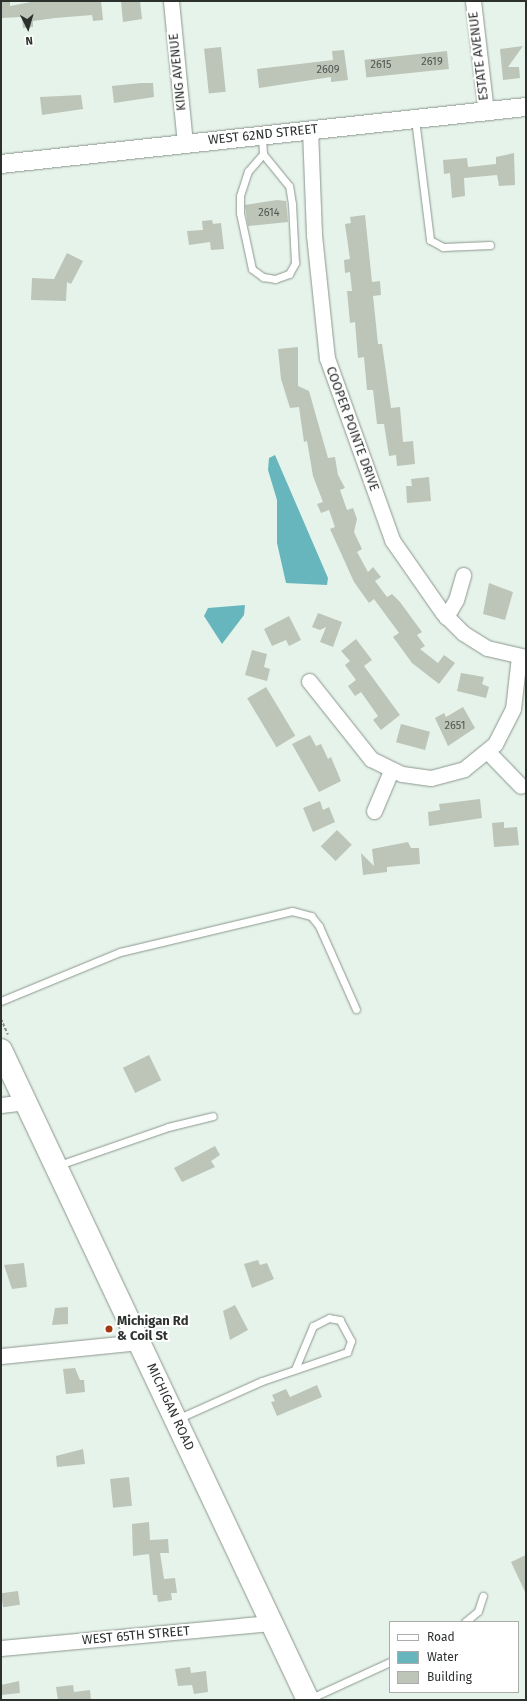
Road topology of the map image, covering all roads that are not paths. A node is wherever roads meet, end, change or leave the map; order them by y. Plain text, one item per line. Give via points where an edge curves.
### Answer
1 (171, 1) edge
2 (473, 1) edge
3 (526, 107) edge
4 (486, 112) junction
5 (415, 119) junction
6 (310, 130) junction
7 (262, 135) junction
8 (185, 143) junction
9 (263, 154) junction
10 (1, 164) edge
11 (490, 245) dead end
12 (463, 575) dead end
13 (446, 617) junction
14 (523, 657) edge
15 (309, 680) dead end
16 (488, 752) junction
17 (391, 771) junction
18 (521, 786) dead end
19 (374, 810) dead end
20 (1, 1001) edge
21 (356, 1009) dead end
22 (1, 1050) edge
23 (26, 1102) junction
24 (1, 1105) edge
25 (213, 1116) dead end
26 (56, 1166) junction
27 (139, 1342) junction
28 (1, 1356) edge
29 (295, 1369) junction
30 (176, 1420) junction
31 (483, 1596) dead end
32 (466, 1621) edge
33 (271, 1623) junction
34 (1, 1648) edge
35 (389, 1662) edge
36 (307, 1700) edge

1 - 8 street, KING AVENUE
2 - 4 street, ESTATE AVENUE
3 - 4 street, WEST 62ND STREET
4 - 5 street, WEST 62ND STREET
5 - 6 street, WEST 62ND STREET
5 - 11 lane via 430,240 443,247
6 - 7 street, WEST 62ND STREET
6 - 13 street, COOPER POINTE DRIVE via 314,235 328,366 392,540
7 - 8 street, WEST 62ND STREET
7 - 9 lane
8 - 10 street, WEST 62ND STREET
9 - 9 lane via 248,171 240,196 240,213 252,269 263,277 275,279 289,274 295,263 292,204 289,186
12 - 13 street via 456,600
13 - 14 street, COOPER POINTE DRIVE via 482,645
14 - 16 street via 510,719
15 - 17 street via 361,750
16 - 17 street via 475,763 442,776 408,776
16 - 18 street
17 - 19 street
20 - 21 lane via 120,952 292,911 310,916 319,926
22 - 23 main road, MICHIGAN ROAD
23 - 24 street
23 - 26 main road, MICHIGAN ROAD
25 - 26 lane via 87,1152
26 - 27 main road, MICHIGAN ROAD
27 - 28 street
27 - 30 main road, MICHIGAN ROAD
29 - 29 lane via 347,1352 351,1341 340,1320 329,1318 313,1326
29 - 30 lane
30 - 33 main road, MICHIGAN ROAD
31 - 32 lane via 478,1611
33 - 34 street, WEST 65TH STREET
33 - 36 main road, MICHIGAN ROAD
35 - 36 lane

